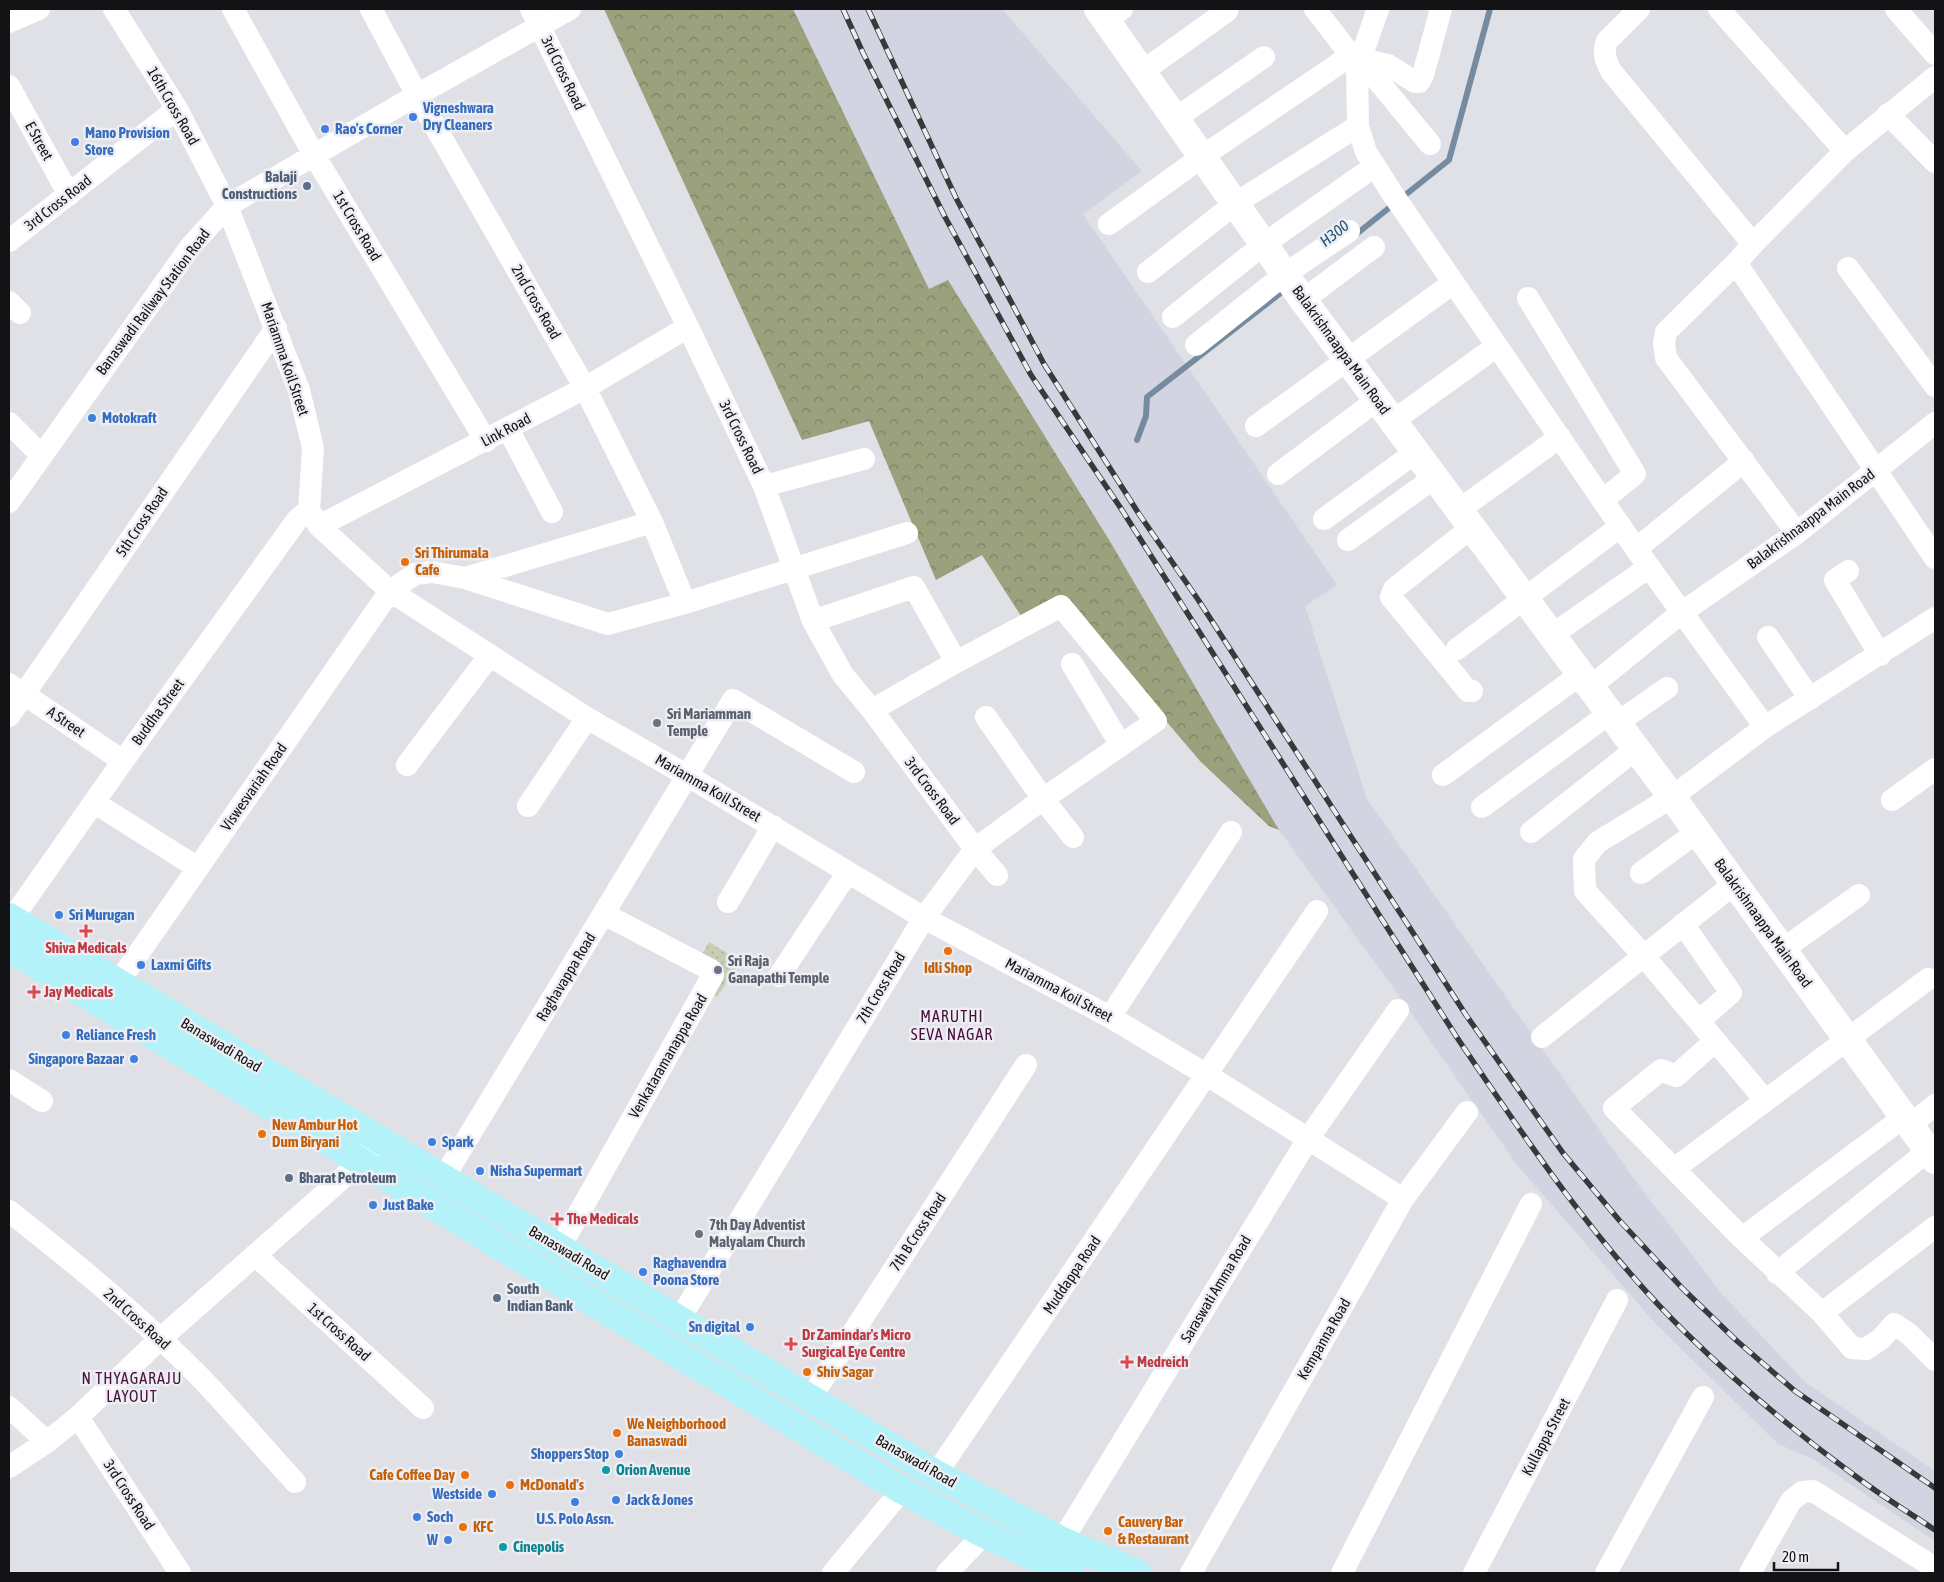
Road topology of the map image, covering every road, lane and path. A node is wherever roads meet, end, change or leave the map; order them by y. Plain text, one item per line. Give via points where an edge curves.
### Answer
1 (39, 9) edge
2 (114, 9) edge
3 (233, 9) edge
4 (371, 9) edge
5 (570, 9) edge
6 (1314, 9) edge
7 (1378, 9) edge
8 (1441, 9) edge
9 (1639, 9) edge
10 (1719, 9) edge
11 (1896, 9) edge
12 (1227, 11) dead end
13 (1109, 12) edge
14 (535, 18) edge
15 (9, 22) edge
16 (1935, 54) edge
17 (1264, 57) dead end
18 (1356, 61) junction
19 (1143, 71) junction
20 (1935, 77) edge
21 (9, 86) edge
22 (417, 95) junction
23 (177, 109) junction
24 (1888, 114) junction
25 (1176, 118) junction
26 (1358, 126) junction
27 (1430, 144) dead end
28 (1845, 151) junction
29 (314, 155) junction
30 (1202, 156) junction
31 (1935, 162) edge
32 (1375, 166) junction
33 (69, 195) junction
34 (1236, 203) junction
35 (227, 206) junction
36 (1109, 224) dead end
37 (1348, 231) dead end
38 (9, 241) edge
39 (1264, 244) junction
40 (1753, 244) junction
41 (1374, 247) dead end
42 (1736, 263) junction
43 (1848, 268) dead end
44 (1148, 272) dead end
45 (1453, 283) junction
46 (1293, 286) junction
47 (1528, 298) dead end
48 (1174, 317) dead end
49 (688, 327) junction
50 (276, 328) junction
51 (1196, 345) dead end
52 (1497, 346) junction
53 (1348, 360) junction
54 (1935, 386) edge
55 (585, 388) junction
56 (1385, 410) junction
57 (9, 423) edge
58 (1935, 424) edge
59 (1256, 426) dead end
60 (508, 429) junction
61 (1560, 437) junction
62 (486, 440) junction
63 (1416, 452) junction
64 (42, 456) junction
65 (864, 459) dead end
66 (1744, 462) junction
67 (1876, 471) junction
68 (1278, 474) dead end
69 (1434, 477) junction
70 (764, 486) junction
71 (1603, 500) junction
72 (9, 502) edge
73 (552, 512) dead end
74 (314, 518) junction
75 (1324, 519) dead end
76 (1466, 519) junction
77 (652, 522) junction
78 (1621, 526) junction
79 (1797, 532) junction
80 (907, 533) dead end
81 (1348, 540) dead end
82 (1932, 546) edge
83 (1636, 549) junction
84 (1649, 567) junction
85 (795, 569) junction
86 (1848, 571) dead end
87 (465, 578) junction
88 (390, 590) junction
89 (1524, 597) junction
90 (684, 603) junction
91 (1681, 613) junction
92 (1935, 618) edge
93 (813, 621) junction
94 (1552, 635) junction
95 (1768, 638) dead end
96 (1457, 649) dead end
97 (490, 655) junction
98 (1880, 655) junction
99 (956, 662) junction
100 (1072, 664) dead end
101 (1585, 680) junction
102 (1668, 688) dead end
103 (16, 689) edge
104 (1472, 691) dead end
105 (1810, 699) junction
106 (872, 710) junction
107 (9, 716) edge
108 (986, 717) dead end
109 (587, 718) junction
110 (1613, 718) junction
111 (1765, 727) junction
112 (1121, 745) junction
113 (1636, 748) junction
114 (123, 760) junction
115 (407, 765) dead end
116 (1935, 769) edge
117 (854, 772) dead end
118 (1443, 775) dead end
119 (688, 776) junction
120 (1672, 797) junction
121 (1043, 798) junction
122 (1892, 800) dead end
123 (95, 803) junction
124 (528, 806) dead end
125 (1482, 807) dead end
126 (773, 826) junction
127 (1231, 832) dead end
128 (1531, 832) dead end
129 (1697, 832) junction
130 (1073, 837) dead end
131 (975, 849) junction
132 (198, 868) junction
133 (848, 872) junction
134 (1641, 874) dead end
135 (997, 875) dead end
136 (1734, 884) junction
137 (1859, 895) dead end
138 (728, 902) dead end
139 (1317, 912) dead end
140 (604, 914) junction
141 (10, 918) edge
142 (924, 918) junction
143 (1683, 924) junction
144 (9, 948) edge
145 (1782, 950) junction
146 (1643, 955) junction
147 (779, 976) dead end
148 (1928, 979) dead end
149 (118, 983) junction
150 (1398, 1010) dead end
151 (1110, 1017) junction
152 (1699, 1021) junction
153 (1542, 1037) dead end
154 (1848, 1040) junction
155 (1715, 1041) junction
156 (1026, 1066) dead end
157 (1207, 1075) junction
158 (9, 1080) edge
159 (1765, 1100) junction
160 (42, 1101) dead end
161 (1935, 1105) edge
162 (1466, 1112) dead end
163 (1907, 1121) junction
164 (378, 1139) junction
165 (1308, 1139) junction
166 (1932, 1155) edge
167 (362, 1162) junction
168 (1674, 1169) junction
169 (444, 1177) junction
170 (1403, 1200) junction
171 (1531, 1204) dead end
172 (9, 1211) edge
173 (1935, 1228) edge
174 (1742, 1238) junction
175 (560, 1247) junction
176 (256, 1255) junction
177 (1777, 1272) junction
178 (1617, 1300) dead end
179 (1822, 1313) junction
180 (678, 1320) junction
181 (160, 1339) junction
182 (1935, 1360) edge
183 (1703, 1397) dead end
184 (810, 1399) junction
185 (9, 1407) edge
186 (423, 1408) dead end
187 (78, 1417) junction
188 (47, 1442) junction
189 (9, 1467) edge
190 (936, 1474) junction
191 (295, 1482) dead end
192 (902, 1490) junction
193 (984, 1534) junction
194 (1062, 1541) junction
195 (1935, 1568) edge
196 (180, 1573) edge
197 (832, 1573) edge
198 (947, 1573) edge
199 (1071, 1573) edge
200 (1137, 1573) edge
201 (1191, 1573) edge
202 (1342, 1573) edge
203 (1474, 1573) edge
204 (1606, 1573) edge
205 (1750, 1573) edge

1 - 15 street
2 - 23 street, 16th Cross Road
3 - 29 street, 1st Cross Road
4 - 22 street, 2nd Cross Road
5 - 14 street, Banaswadi Railway Station Road
6 - 18 street
7 - 18 street
8 - 18 street via 1419,82 1388,65
9 - 40 street via 1606,41 1604,57 1611,71
10 - 28 street
11 - 16 street
12 - 19 street
13 - 19 street, Balakrishnaappa Main Road
14 - 22 street, Banaswadi Railway Station Road
14 - 49 street, 3rd Cross Road
17 - 25 street
18 - 26 street
18 - 27 street
18 - 30 street
19 - 25 street, Balakrishnaappa Main Road
20 - 24 street
21 - 33 street, E Street
22 - 29 street, Banaswadi Railway Station Road
22 - 55 street, 2nd Cross Road
23 - 33 street, 3rd Cross Road
23 - 35 street, 16th Cross Road
24 - 28 street
24 - 31 street
25 - 30 street, Balakrishnaappa Main Road
26 - 32 street via 1366,152
26 - 34 street
28 - 40 street
29 - 35 street, Banaswadi Railway Station Road
29 - 62 street, 1st Cross Road
30 - 34 street, Balakrishnaappa Main Road
30 - 36 street
32 - 39 street
32 - 45 street
33 - 38 street, 3rd Cross Road
34 - 39 street, Balakrishnaappa Main Road
34 - 44 street
35 - 50 street, Mariamma Koil Street
35 - 64 street, Banaswadi Railway Station Road via 190,246
37 - 46 street
39 - 46 street, Balakrishnaappa Main Road
39 - 48 street
40 - 42 street
41 - 46 street
42 - 66 street via 1666,332 1664,350 1666,358
42 - 67 street
43 - 54 street
45 - 52 street
45 - 53 street
46 - 51 street
46 - 53 street, Balakrishnaappa Main Road
47 - 71 street via 1635,474
49 - 55 street, Link Road
49 - 70 street, 3rd Cross Road
50 - 74 street, Mariamma Koil Street via 299,390 313,448
50 - 103 street, 5th Cross Road
52 - 56 street
52 - 61 street
53 - 56 street, Balakrishnaappa Main Road
53 - 59 street
55 - 60 street, Link Road
55 - 77 street, 2nd Cross Road
56 - 63 street, Balakrishnaappa Main Road
56 - 68 street
57 - 64 street
58 - 67 street, Balakrishnaappa Main Road
60 - 62 street, Link Road
60 - 73 street
61 - 71 street
61 - 76 street
62 - 74 street, Link Road
63 - 69 street, Balakrishnaappa Main Road
63 - 75 street
64 - 72 street, Banaswadi Railway Station Road
65 - 70 street
66 - 79 street
66 - 83 street
67 - 79 street, Balakrishnaappa Main Road
67 - 82 street
69 - 76 street, Balakrishnaappa Main Road
69 - 81 street
70 - 85 street, 3rd Cross Road
71 - 78 street
74 - 88 street, Mariamma Koil Street
74 - 114 street, Buddha Street via 296,520
76 - 89 street, Balakrishnaappa Main Road
76 - 104 street via 1394,589 1391,598 1468,691
77 - 87 street
77 - 90 street, 2nd Cross Road
78 - 83 street
78 - 89 street
79 - 91 street, Balakrishnaappa Main Road
80 - 85 street
83 - 84 street
84 - 91 street
84 - 94 street
85 - 90 street
85 - 93 street, 3rd Cross Road
86 - 98 street via 1835,580
87 - 88 street via 423,572
87 - 90 street via 608,624
88 - 97 street, Mariamma Koil Street
88 - 132 street, Viswesvariah Road
89 - 94 street, Balakrishnaappa Main Road
89 - 96 street
91 - 101 street, Balakrishnaappa Main Road
91 - 111 street
92 - 98 street
93 - 99 street via 914,587
93 - 106 street, 3rd Cross Road via 843,675
94 - 101 street, Balakrishnaappa Main Road
95 - 105 street
97 - 109 street, Mariamma Koil Street
97 - 115 street
98 - 105 street
99 - 106 street
99 - 112 street, 7th Cross Road via 1061,606 1156,721
100 - 112 street
101 - 110 street, Balakrishnaappa Main Road
101 - 118 street
102 - 110 street
103 - 107 street, 5th Cross Road
103 - 114 street, A Street
105 - 111 street
106 - 131 street, 3rd Cross Road
108 - 121 street
109 - 119 street, Mariamma Koil Street
109 - 124 street
110 - 113 street, Balakrishnaappa Main Road
110 - 125 street
111 - 120 street
112 - 121 street, 7th Cross Road
113 - 120 street, Balakrishnaappa Main Road
113 - 128 street
114 - 123 street, Buddha Street
116 - 122 street
117 - 119 street via 733,700
119 - 126 street, Mariamma Koil Street
119 - 140 street, Raghavappa Road
120 - 129 street, Balakrishnaappa Main Road
120 - 146 street via 1598,842 1584,859 1585,891
121 - 130 street
121 - 131 street, 7th Cross Road
123 - 132 street
123 - 141 street, Buddha Street
126 - 133 street, Mariamma Koil Street
126 - 138 street
127 - 151 street
129 - 134 street
129 - 136 street, Balakrishnaappa Main Road
131 - 135 street, 3rd Cross Road
131 - 142 street, 7th Cross Road
132 - 149 street, Viswesvariah Road
133 - 142 street, Mariamma Koil Street
133 - 147 street
136 - 143 street
136 - 145 street, Balakrishnaappa Main Road
137 - 145 street
139 - 157 street, Muddappa Road
140 - 169 street, Raghavappa Road
140 - 175 street, Venkataramanappa Road via 711,970 713,975
141 - 149 main road, Banaswadi Road
142 - 151 street, Mariamma Koil Street
142 - 180 street, 7th Cross Road
143 - 146 street
143 - 152 street via 1731,993
144 - 167 main road, Banaswadi Road
145 - 154 street, Balakrishnaappa Main Road
146 - 152 street
146 - 153 street
148 - 154 street
149 - 164 main road, Banaswadi Road
150 - 165 street, Saraswati Amma Road
151 - 157 street, Mariamma Koil Street
152 - 155 street
154 - 159 street
154 - 163 street, Balakrishnaappa Main Road
155 - 159 street
155 - 168 street via 1676,1076 1661,1070 1614,1108
156 - 184 street, 7th B Cross Road
157 - 165 street, Mariamma Koil Street
157 - 190 street, Muddappa Road
158 - 160 street
159 - 168 street
161 - 163 street
162 - 170 street, Kempanna Road
163 - 166 street, Balakrishnaappa Main Road
163 - 174 street
164 - 167 street
164 - 169 main road, Banaswadi Road
165 - 170 street, Mariamma Koil Street
165 - 194 street, Saraswati Amma Road
166 - 177 street
167 - 176 street
167 - 192 main road, Banaswadi Road
168 - 174 street
169 - 175 main road, Banaswadi Road
170 - 201 street, Kempanna Road
171 - 202 street
172 - 181 street, 2nd Cross Road
173 - 179 street
174 - 177 street
175 - 180 main road, Banaswadi Road
176 - 181 street
176 - 186 street, 1st Cross Road
177 - 179 street
178 - 203 street, Kullappa Street
179 - 182 street via 1852,1348 1866,1349 1881,1339 1894,1324
180 - 184 main road, Banaswadi Road
181 - 187 street
181 - 191 street, 2nd Cross Road
183 - 204 street
184 - 190 main road, Banaswadi Road
185 - 188 street
187 - 188 street
187 - 196 street, 3rd Cross Road
188 - 189 street
190 - 194 main road, Banaswadi Road
192 - 193 main road, Banaswadi Road
192 - 197 street
193 - 198 street
193 - 199 main road, Banaswadi Road
194 - 200 main road, Banaswadi Road
195 - 205 street via 1814,1491 1802,1492 1791,1501

